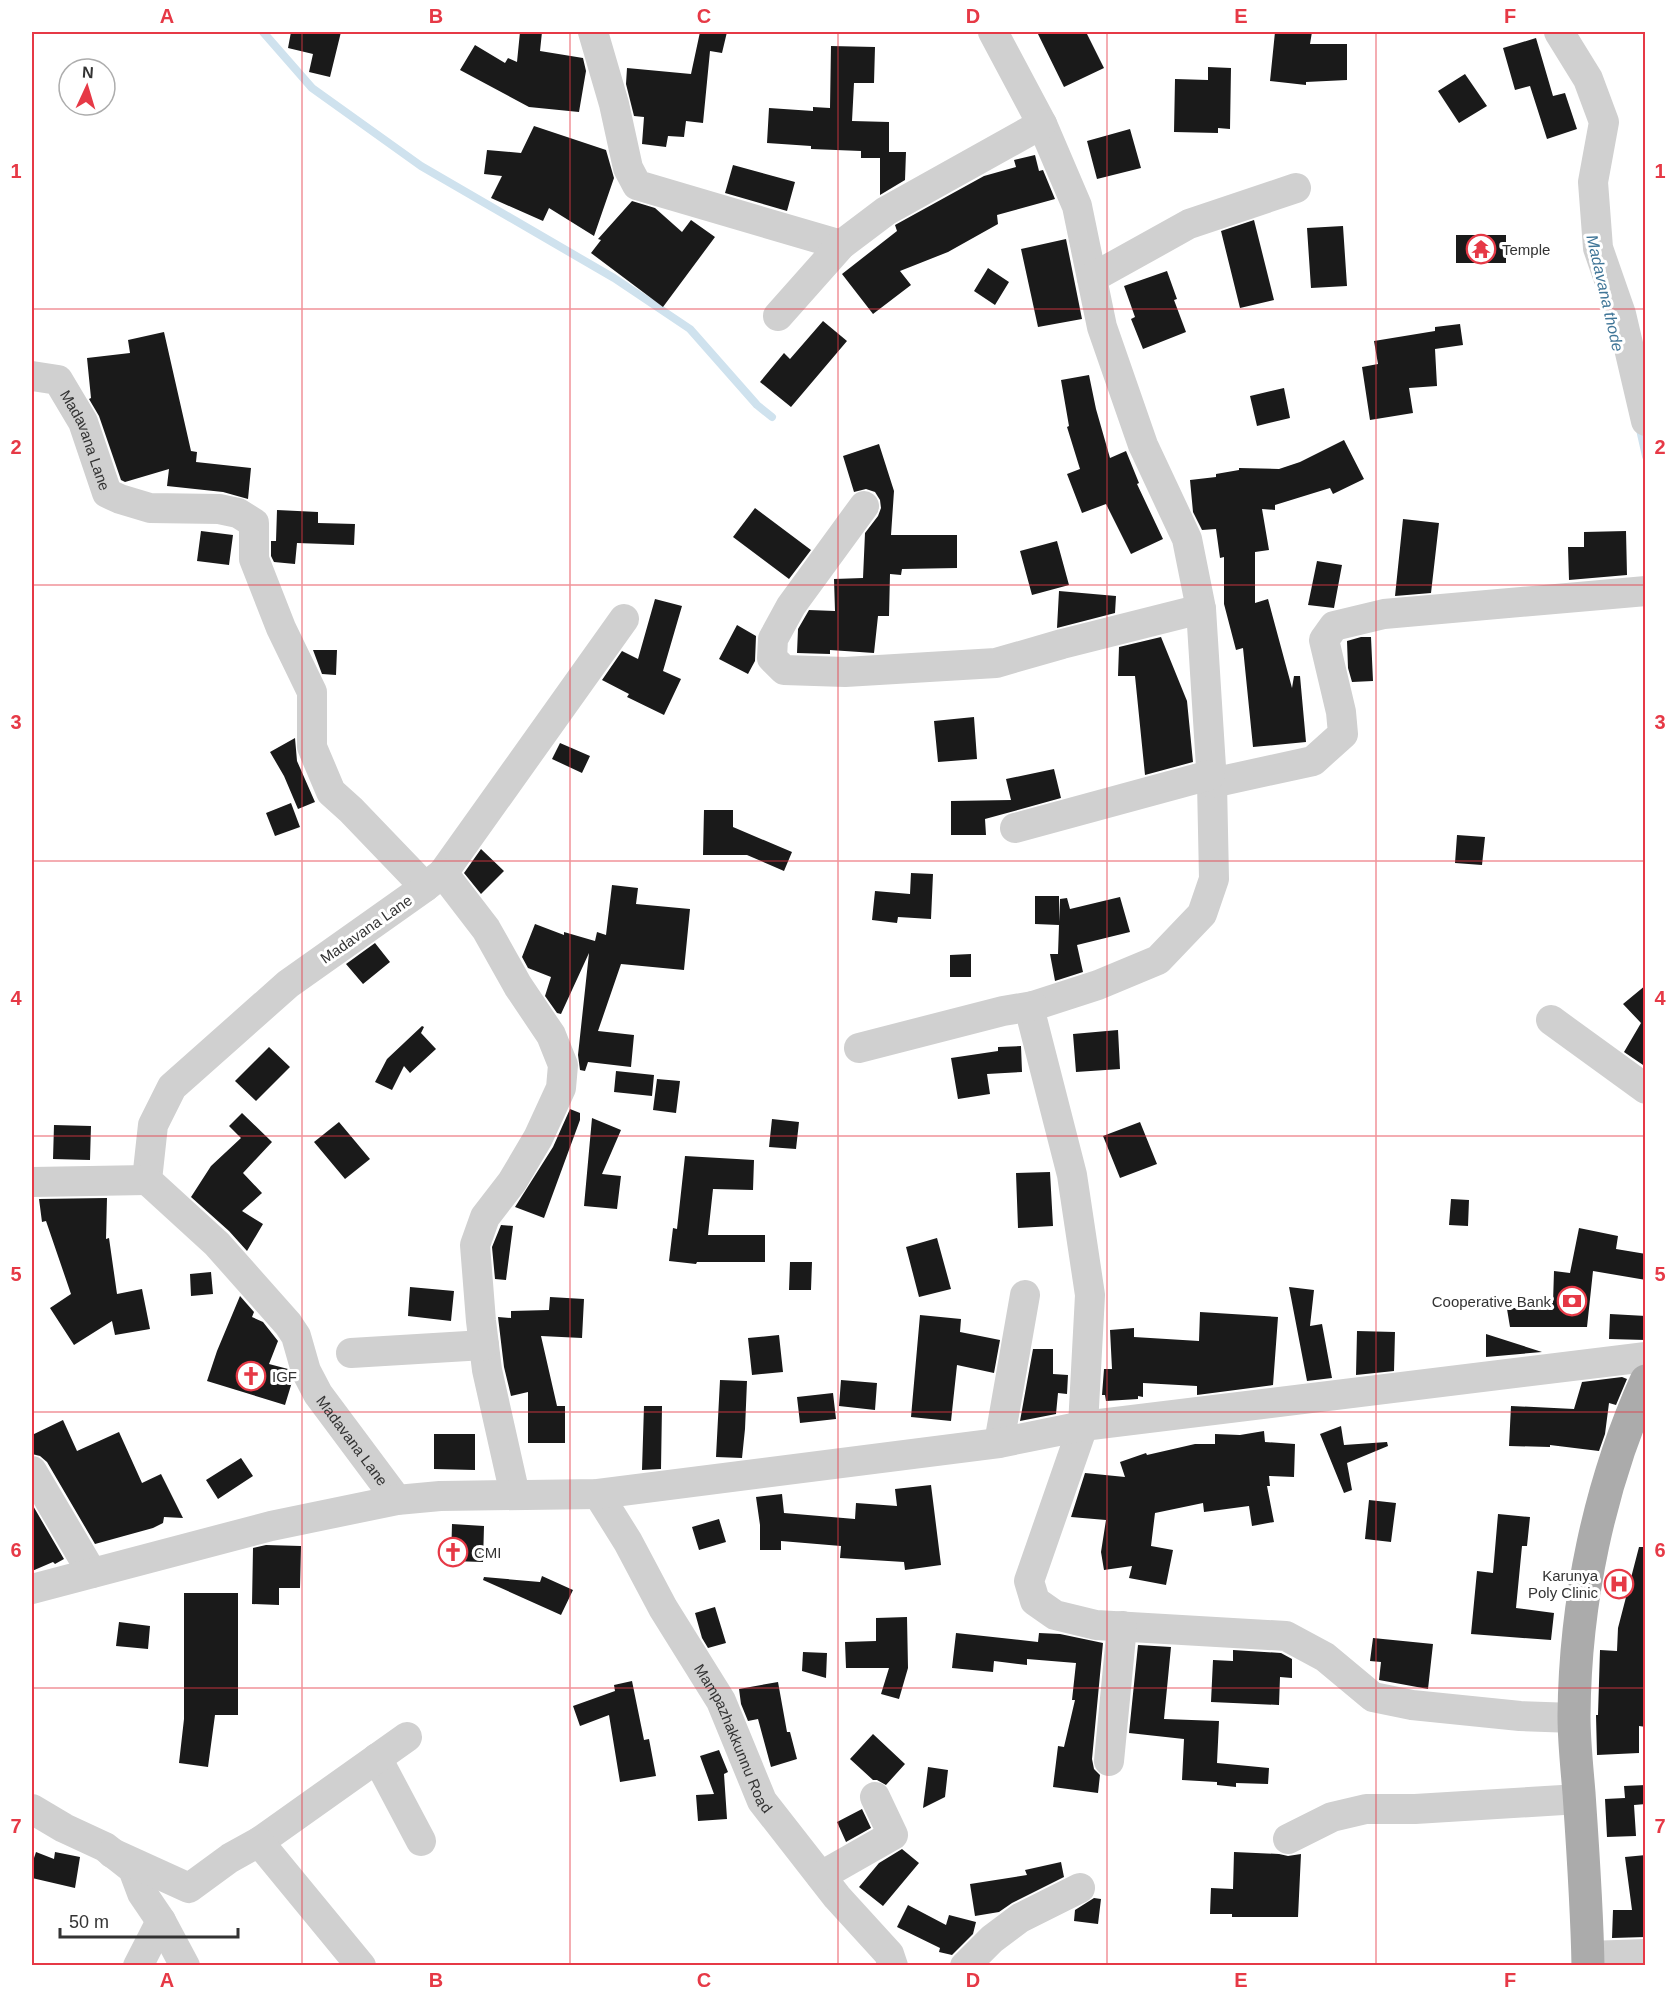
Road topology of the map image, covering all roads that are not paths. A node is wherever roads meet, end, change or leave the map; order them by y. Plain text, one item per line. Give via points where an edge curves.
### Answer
1 (593, 32) edge
2 (993, 32) edge
3 (1559, 32) edge
4 (1042, 124) junction
5 (1296, 188) dead end
6 (841, 245) junction
7 (1092, 278) junction
8 (778, 316) dead end
9 (32, 376) edge
10 (1646, 421) edge
11 (864, 506) dead end
12 (1646, 591) edge
13 (1201, 609) junction
14 (624, 619) dead end
15 (1211, 779) junction
16 (1015, 828) dead end
17 (434, 880) junction
18 (1033, 1005) junction
19 (1551, 1020) dead end
20 (860, 1048) dead end
21 (1646, 1089) edge
22 (147, 1180) junction
23 (32, 1182) edge
24 (1025, 1295) dead end
25 (484, 1345) junction
26 (351, 1353) dead end
27 (1646, 1356) edge
28 (1646, 1381) edge
29 (1083, 1426) junction
30 (1636, 1430) edge
31 (999, 1443) junction
32 (32, 1471) edge
33 (598, 1494) junction
34 (515, 1495) junction
35 (397, 1500) junction
36 (92, 1573) junction
37 (32, 1589) edge
38 (1122, 1626) junction
39 (1574, 1718) junction
40 (407, 1737) dead end
41 (377, 1758) junction
42 (1109, 1761) dead end
43 (875, 1797) dead end
44 (1579, 1799) junction
45 (32, 1809) edge
46 (1288, 1839) dead end
47 (421, 1841) dead end
48 (259, 1842) junction
49 (112, 1853) junction
50 (821, 1876) junction
51 (1080, 1888) dead end
52 (161, 1921) junction
53 (1646, 1954) edge
54 (1588, 1961) edge
55 (138, 1965) edge
56 (185, 1965) edge
57 (361, 1965) edge
58 (893, 1965) edge
59 (965, 1965) edge

1 - 6 street via 628,168 637,185
2 - 4 street
3 - 10 street via 1588,79 1604,122 1593,182 1598,249 1621,314
4 - 6 street via 886,211
4 - 7 street via 1077,206
5 - 7 street via 1189,224
6 - 8 street
7 - 13 street via 1102,327 1143,445 1187,539
9 - 17 street, Madavana Lane via 58,380 83,422 107,493 150,508 219,509 238,513 254,523 254,560 312,692 312,747 331,792
11 - 13 street via 791,606 773,639 772,658 784,670 845,672 996,663
12 - 15 street via 1384,614 1334,626 1323,640 1341,712 1342,734 1314,761
13 - 15 street
14 - 17 street
15 - 16 street
15 - 18 street via 1214,879 1202,914 1158,960 1098,985
17 - 22 street, Madavana Lane via 288,984 172,1087 153,1125
17 - 25 street via 486,929 551,1035 563,1065 561,1088 538,1138 485,1217 475,1245
18 - 20 street
18 - 29 street via 1030,1011 1037,1047 1071,1175 1090,1295
19 - 21 street
22 - 23 street
22 - 35 street, Madavana Lane via 217,1245 288,1324 318,1394
24 - 31 street
25 - 26 street
25 - 34 street
27 - 29 street
28 - 30 main road
29 - 31 street
29 - 38 street via 1029,1581 1035,1600 1055,1615
30 - 39 main road via 1592,1544 1582,1608
31 - 33 street
32 - 36 street
33 - 34 street
33 - 50 street, Mampazhakkunnu Road via 721,1701 762,1801
34 - 35 street
35 - 36 street via 271,1526
36 - 37 street
38 - 39 street via 1286,1636 1325,1657 1374,1697 1412,1705
38 - 42 street
39 - 44 main road
40 - 41 street
41 - 47 street
41 - 48 street
43 - 50 street via 893,1836
44 - 46 street via 1366,1809 1332,1817
44 - 54 main road
45 - 49 street
48 - 49 street via 189,1888
48 - 57 street
49 - 52 street via 133,1869 142,1893
50 - 58 street, Mampazhakkunnu Road via 889,1954
51 - 59 street via 1020,1918
52 - 55 street
52 - 56 street
53 - 54 street

